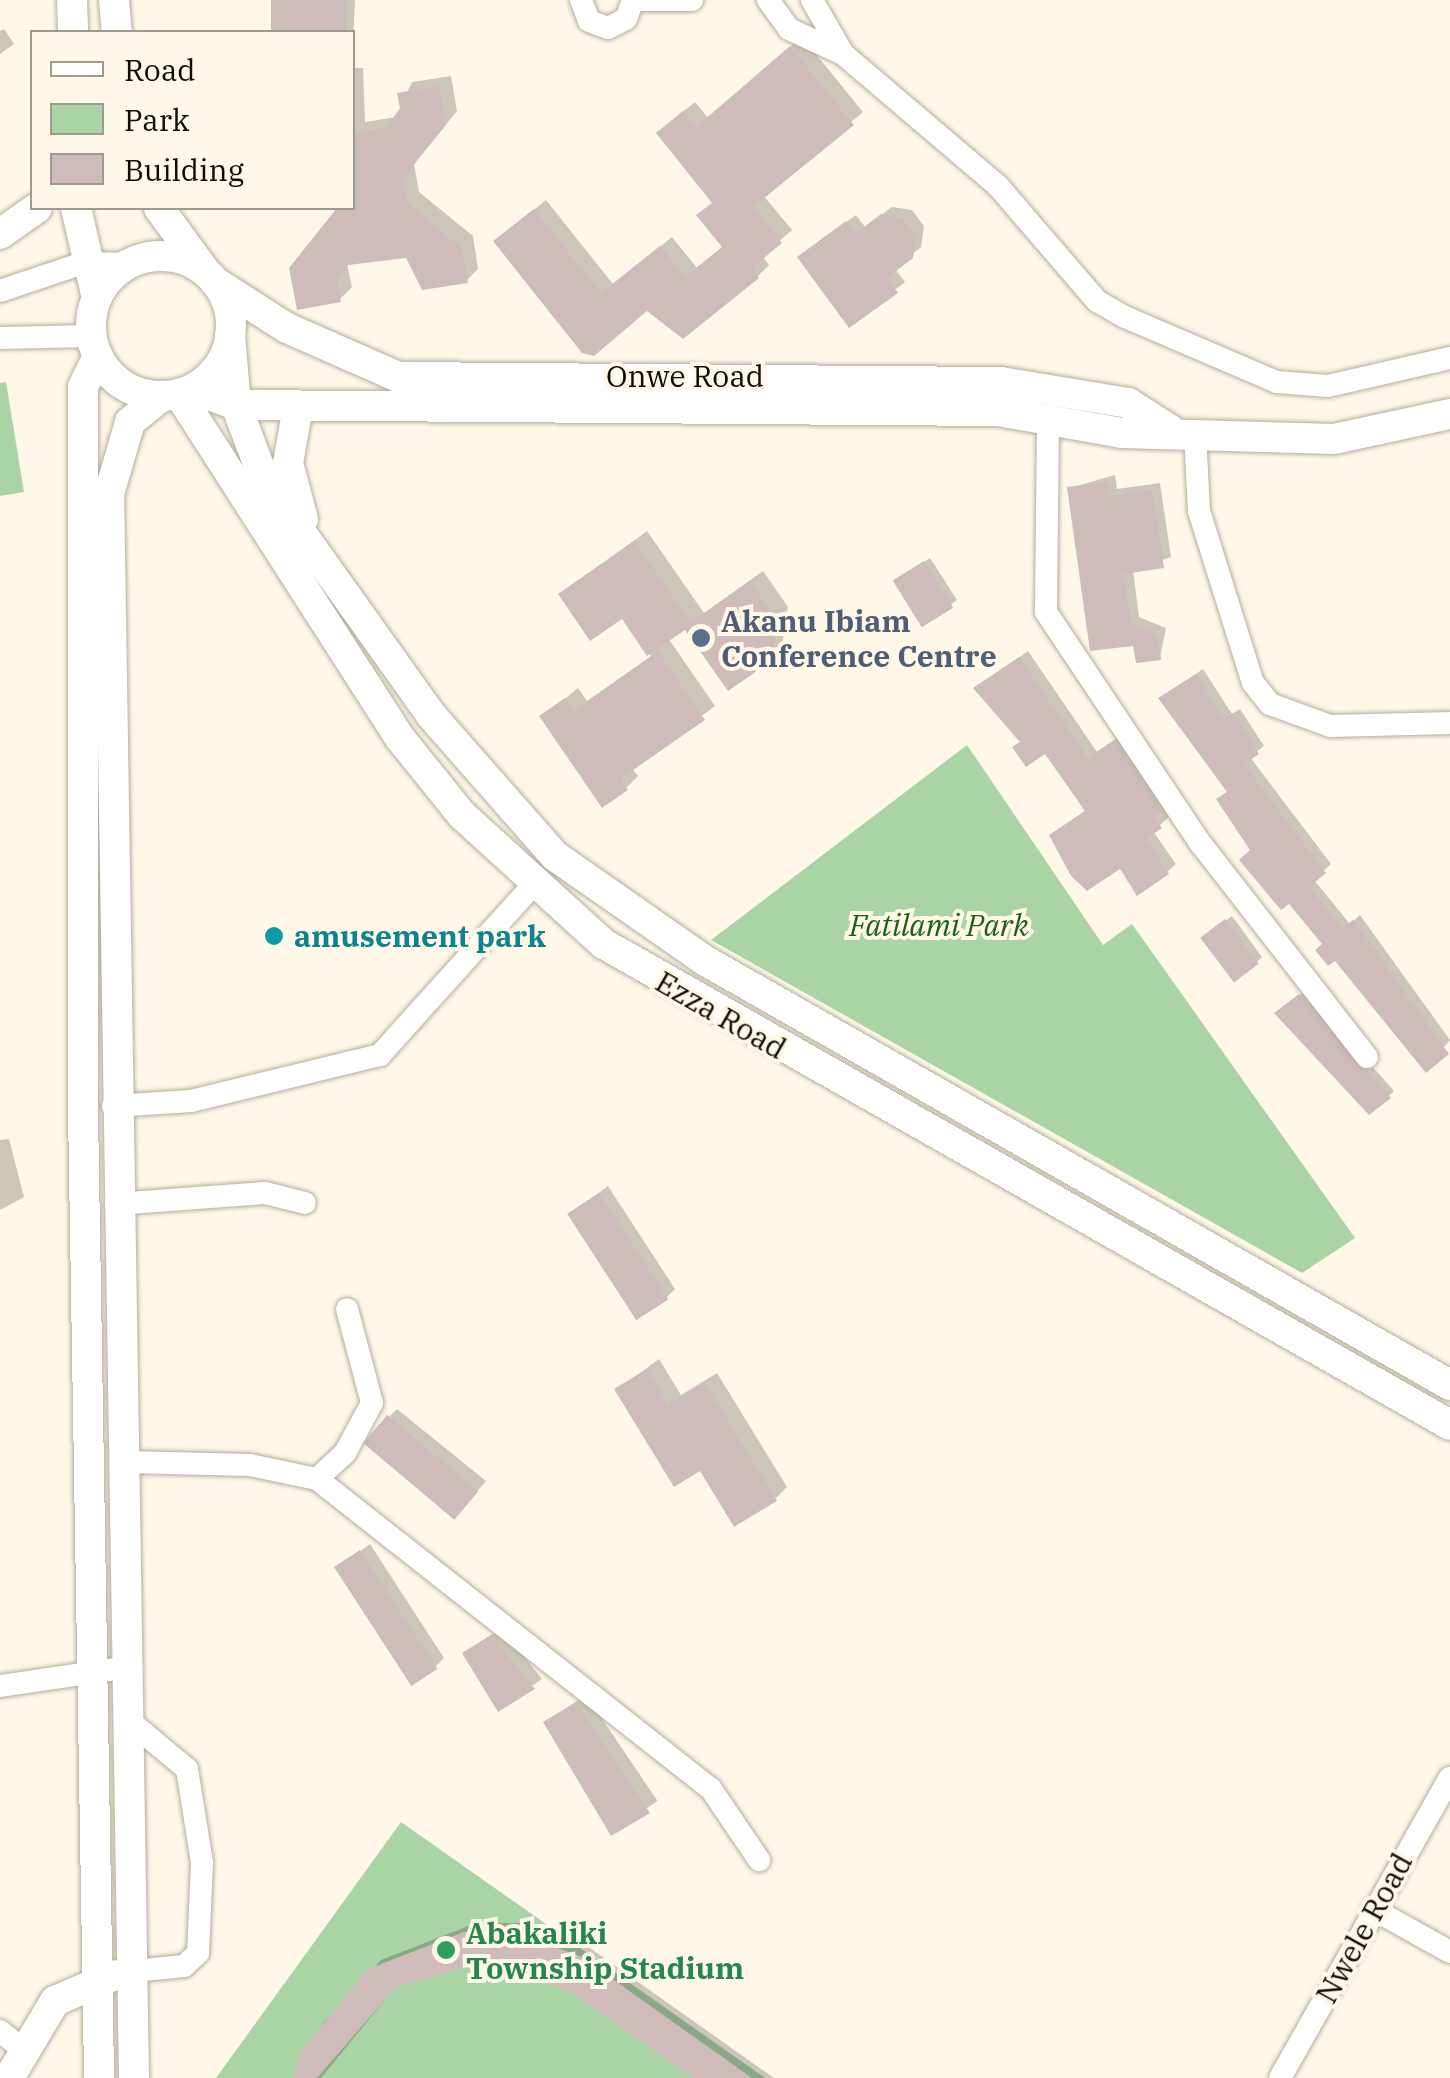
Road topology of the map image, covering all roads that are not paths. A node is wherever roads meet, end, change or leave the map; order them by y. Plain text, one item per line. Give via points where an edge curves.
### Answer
1 (72, 0) edge
2 (114, 0) edge
3 (581, 0) edge
4 (633, 0) edge
5 (692, 0) edge
6 (768, 0) edge
7 (812, 0) edge
8 (72, 30) edge
9 (116, 30) edge
10 (843, 54) junction
11 (34, 210) edge
12 (76, 210) edge
13 (160, 210) edge
14 (0, 234) edge
15 (83, 263) junction
16 (128, 264) junction
17 (210, 277) junction
18 (0, 291) edge
19 (97, 298) junction
20 (230, 335) junction
21 (0, 338) edge
22 (95, 346) junction
23 (1450, 358) edge
24 (700, 375) junction
25 (178, 393) junction
26 (236, 405) junction
27 (298, 407) junction
28 (700, 410) junction
29 (1450, 414) edge
30 (1048, 420) junction
31 (1182, 430) junction
32 (306, 532) junction
33 (1450, 723) edge
34 (534, 886) junction
35 (704, 960) junction
36 (683, 996) junction
37 (1367, 1057) dead end
38 (113, 1106) junction
39 (305, 1203) dead end
40 (116, 1204) junction
41 (347, 1308) dead end
42 (1450, 1385) edge
43 (1450, 1426) edge
44 (126, 1462) junction
45 (317, 1479) junction
46 (128, 1666) junction
47 (96, 1668) junction
48 (0, 1686) edge
49 (127, 1719) junction
50 (1450, 1778) edge
51 (759, 1860) dead end
52 (1373, 1909) junction
53 (1450, 1952) edge
54 (133, 1972) junction
55 (98, 1978) junction
56 (11, 2040) edge
57 (9, 2078) edge
58 (99, 2078) edge
59 (134, 2078) edge
60 (1280, 2078) edge

1 - 8 main road
2 - 9 main road
3 - 4 street via 590,21 608,28 626,19
4 - 5 street
6 - 10 street via 789,29
7 - 10 street
10 - 23 street via 998,186 1097,300 1157,333 1277,382 1328,386
11 - 14 main road
12 - 15 main road
13 - 17 main road
15 - 16 street
15 - 18 street
15 - 19 main road
16 - 17 main road via 160,256
16 - 19 main road
17 - 20 main road
17 - 24 main road, Onwe Road via 286,328 398,377
19 - 22 main road
20 - 25 main road via 210,376
20 - 26 main road, Ezza Road
21 - 22 street
22 - 25 main road via 124,385
22 - 47 main road via 83,387 83,1110
24 - 28 main road
24 - 31 main road, Onwe Road via 1001,382 1128,402
25 - 26 main road, Onwe Road
25 - 34 main road, Ezza Road via 400,738
25 - 38 main road via 130,422 110,494
26 - 27 main road, Onwe Road
26 - 32 main road, Ezza Road via 265,482
27 - 28 main road, Onwe Road
27 - 32 main road via 288,462
28 - 30 main road, Onwe Road via 998,411
29 - 31 main road, Onwe Road via 1334,439
30 - 31 main road, Onwe Road via 1122,433
30 - 37 street via 1046,612 1201,844
31 - 33 street via 1199,510 1253,683 1270,704 1330,726
32 - 35 main road, Ezza Road via 431,715 555,856
34 - 36 main road, Ezza Road
34 - 38 street via 380,1054 191,1100
35 - 36 main road
35 - 42 main road, Ezza Road
36 - 43 main road, Ezza Road
38 - 40 main road
39 - 40 street via 265,1193
40 - 44 main road
41 - 45 street via 372,1404 345,1452
44 - 45 street via 250,1465
44 - 46 main road
45 - 51 street via 711,1788
46 - 47 street
46 - 49 main road
47 - 48 street
47 - 55 main road
49 - 54 main road
49 - 54 street via 187,1769 202,1863 198,1953 184,1966
50 - 52 street, Nwele Road
52 - 53 street
52 - 60 street, Nwele Road
54 - 55 main road
54 - 59 main road
55 - 56 main road via 55,2001
55 - 58 main road
56 - 57 main road

